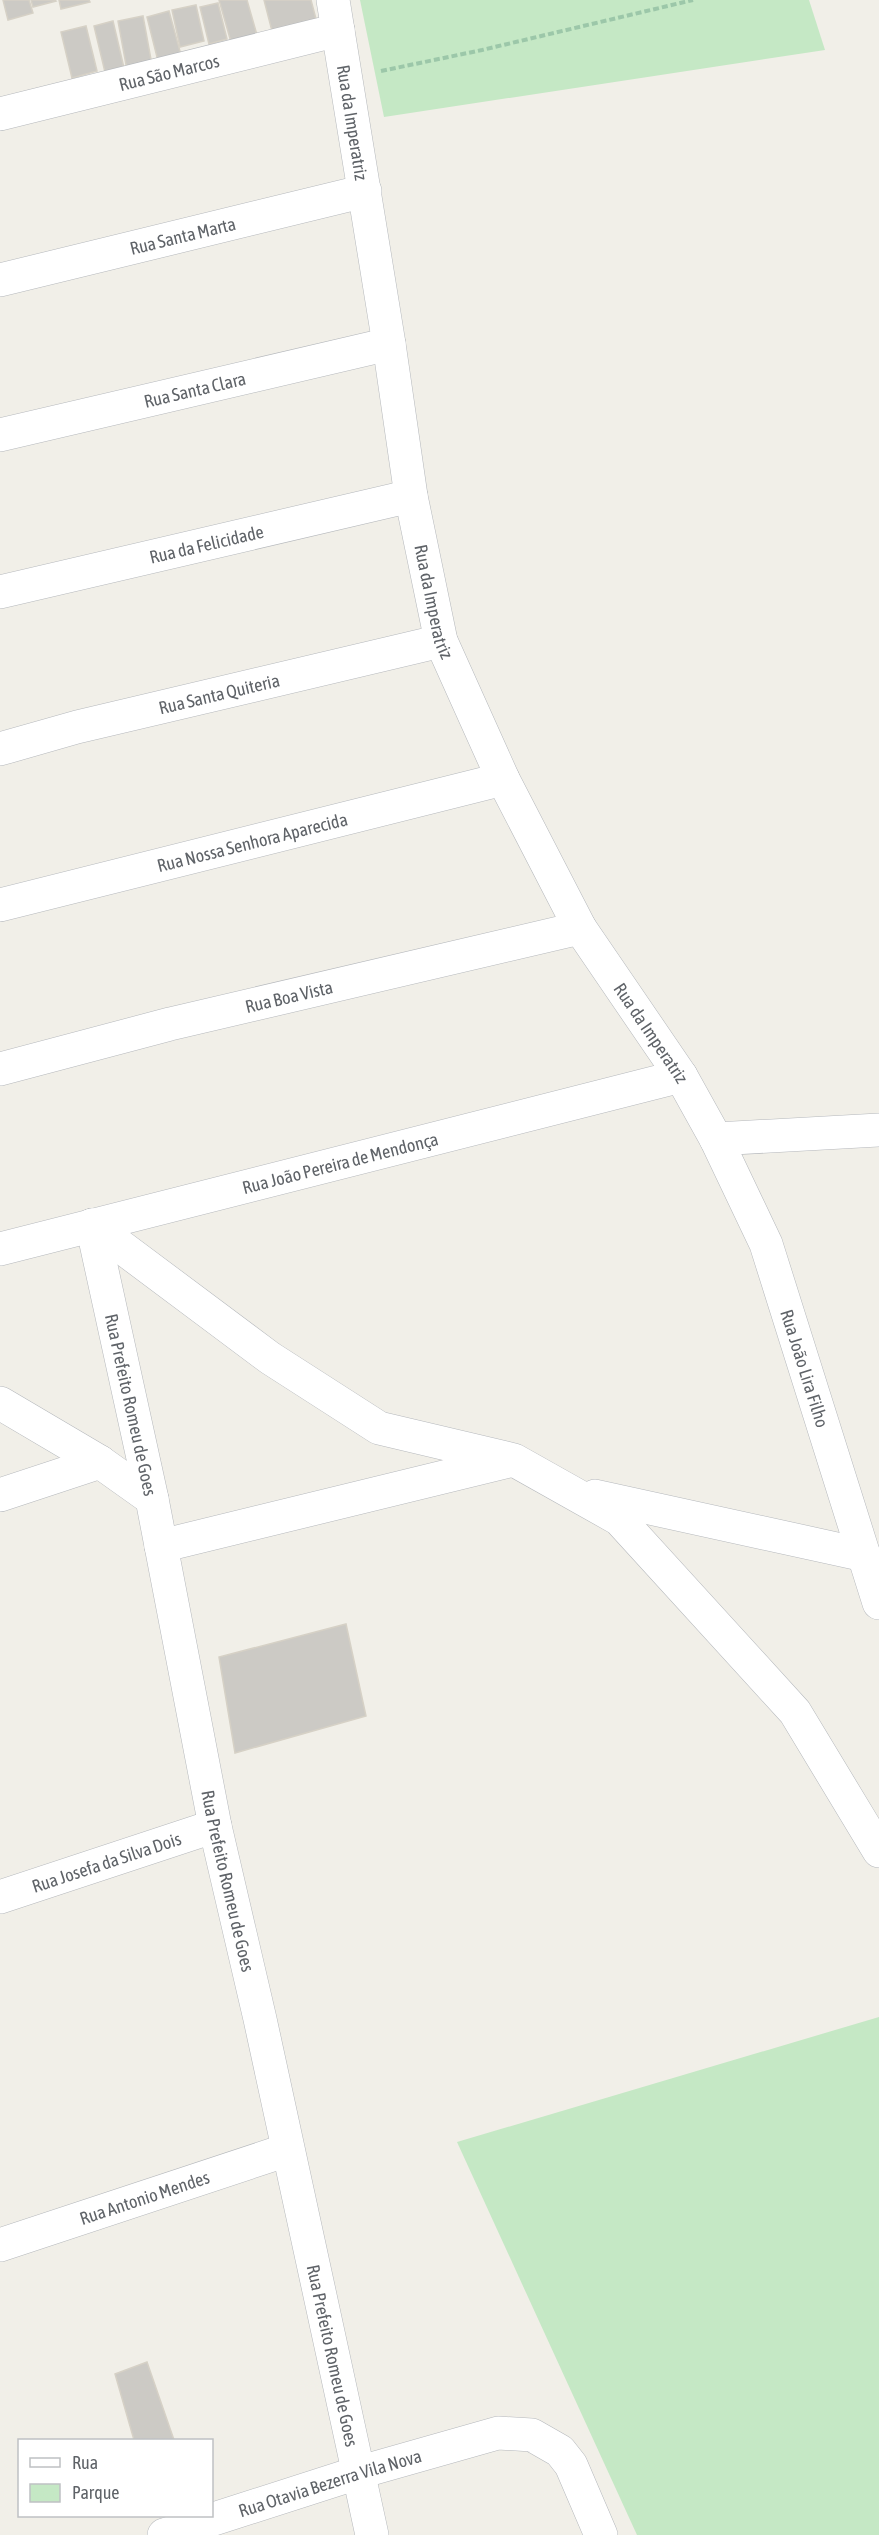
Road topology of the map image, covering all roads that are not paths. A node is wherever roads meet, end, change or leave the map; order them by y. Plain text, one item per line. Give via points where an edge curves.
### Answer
1 (336, 15) edge
2 (0, 114) edge
3 (365, 191) junction
4 (0, 280) edge
5 (390, 344) junction
6 (0, 435) edge
7 (411, 496) junction
8 (0, 592) edge
9 (441, 641) junction
10 (0, 750) edge
11 (503, 779) junction
12 (0, 905) edge
13 (580, 928) junction
14 (0, 1069) edge
15 (681, 1076) junction
16 (879, 1130) edge
17 (716, 1138) junction
18 (92, 1225) junction
19 (0, 1249) edge
20 (0, 1403) edge
21 (514, 1460) junction
22 (100, 1462) junction
23 (567, 1490) junction
24 (0, 1495) edge
25 (152, 1499) junction
26 (161, 1546) junction
27 (864, 1556) junction
28 (879, 1604) edge
29 (215, 1826) junction
30 (879, 1851) edge
31 (0, 1897) edge
32 (287, 2150) junction
33 (0, 2246) edge
34 (357, 2473) junction
35 (164, 2535) edge
36 (372, 2535) edge
37 (601, 2535) edge

1 - 2 street, Rua São Marcos
1 - 3 street, Rua da Imperatriz
3 - 4 street, Rua Santa Marta
3 - 5 street, Rua da Imperatriz
5 - 6 street, Rua Santa Clara
5 - 7 street, Rua da Imperatriz
7 - 8 street, Rua da Felicidade
7 - 9 street, Rua da Imperatriz
9 - 10 street, Rua Santa Quiteria via 77,727
9 - 11 street, Rua da Imperatriz
11 - 12 street, Rua Nossa Senhora Aparecida
11 - 13 street, Rua da Imperatriz
13 - 14 street, Rua Boa Vista via 170,1024
13 - 15 street, Rua da Imperatriz
15 - 17 street, Rua da Imperatriz
15 - 18 street, Rua João Pereira de Mendonça
16 - 17 street
17 - 27 street, Rua João Lira Filho via 766,1244
18 - 19 street, Rua João Pereira de Mendonça
18 - 21 street via 270,1358 379,1428
18 - 25 street, Rua Prefeito Romeu de Goes
20 - 22 street
21 - 23 street
21 - 26 street
22 - 24 street
22 - 25 street
23 - 27 street
23 - 30 street via 619,1519 795,1712
25 - 26 street, Rua Prefeito Romeu de Goes
26 - 29 street, Rua Prefeito Romeu de Goes
27 - 28 street, Rua João Lira Filho
29 - 31 street, Rua Josefa da Silva Dois
29 - 32 street, Rua Prefeito Romeu de Goes
32 - 33 street, Rua Antonio Mendes
32 - 34 street, Rua Prefeito Romeu de Goes
34 - 35 street, Rua Otavia Bezerra Vila Nova
34 - 36 street, Rua Prefeito Romeu de Goes
34 - 37 street, Rua Otavia Bezerra Vila Nova via 498,2433 532,2435 560,2451 571,2465

